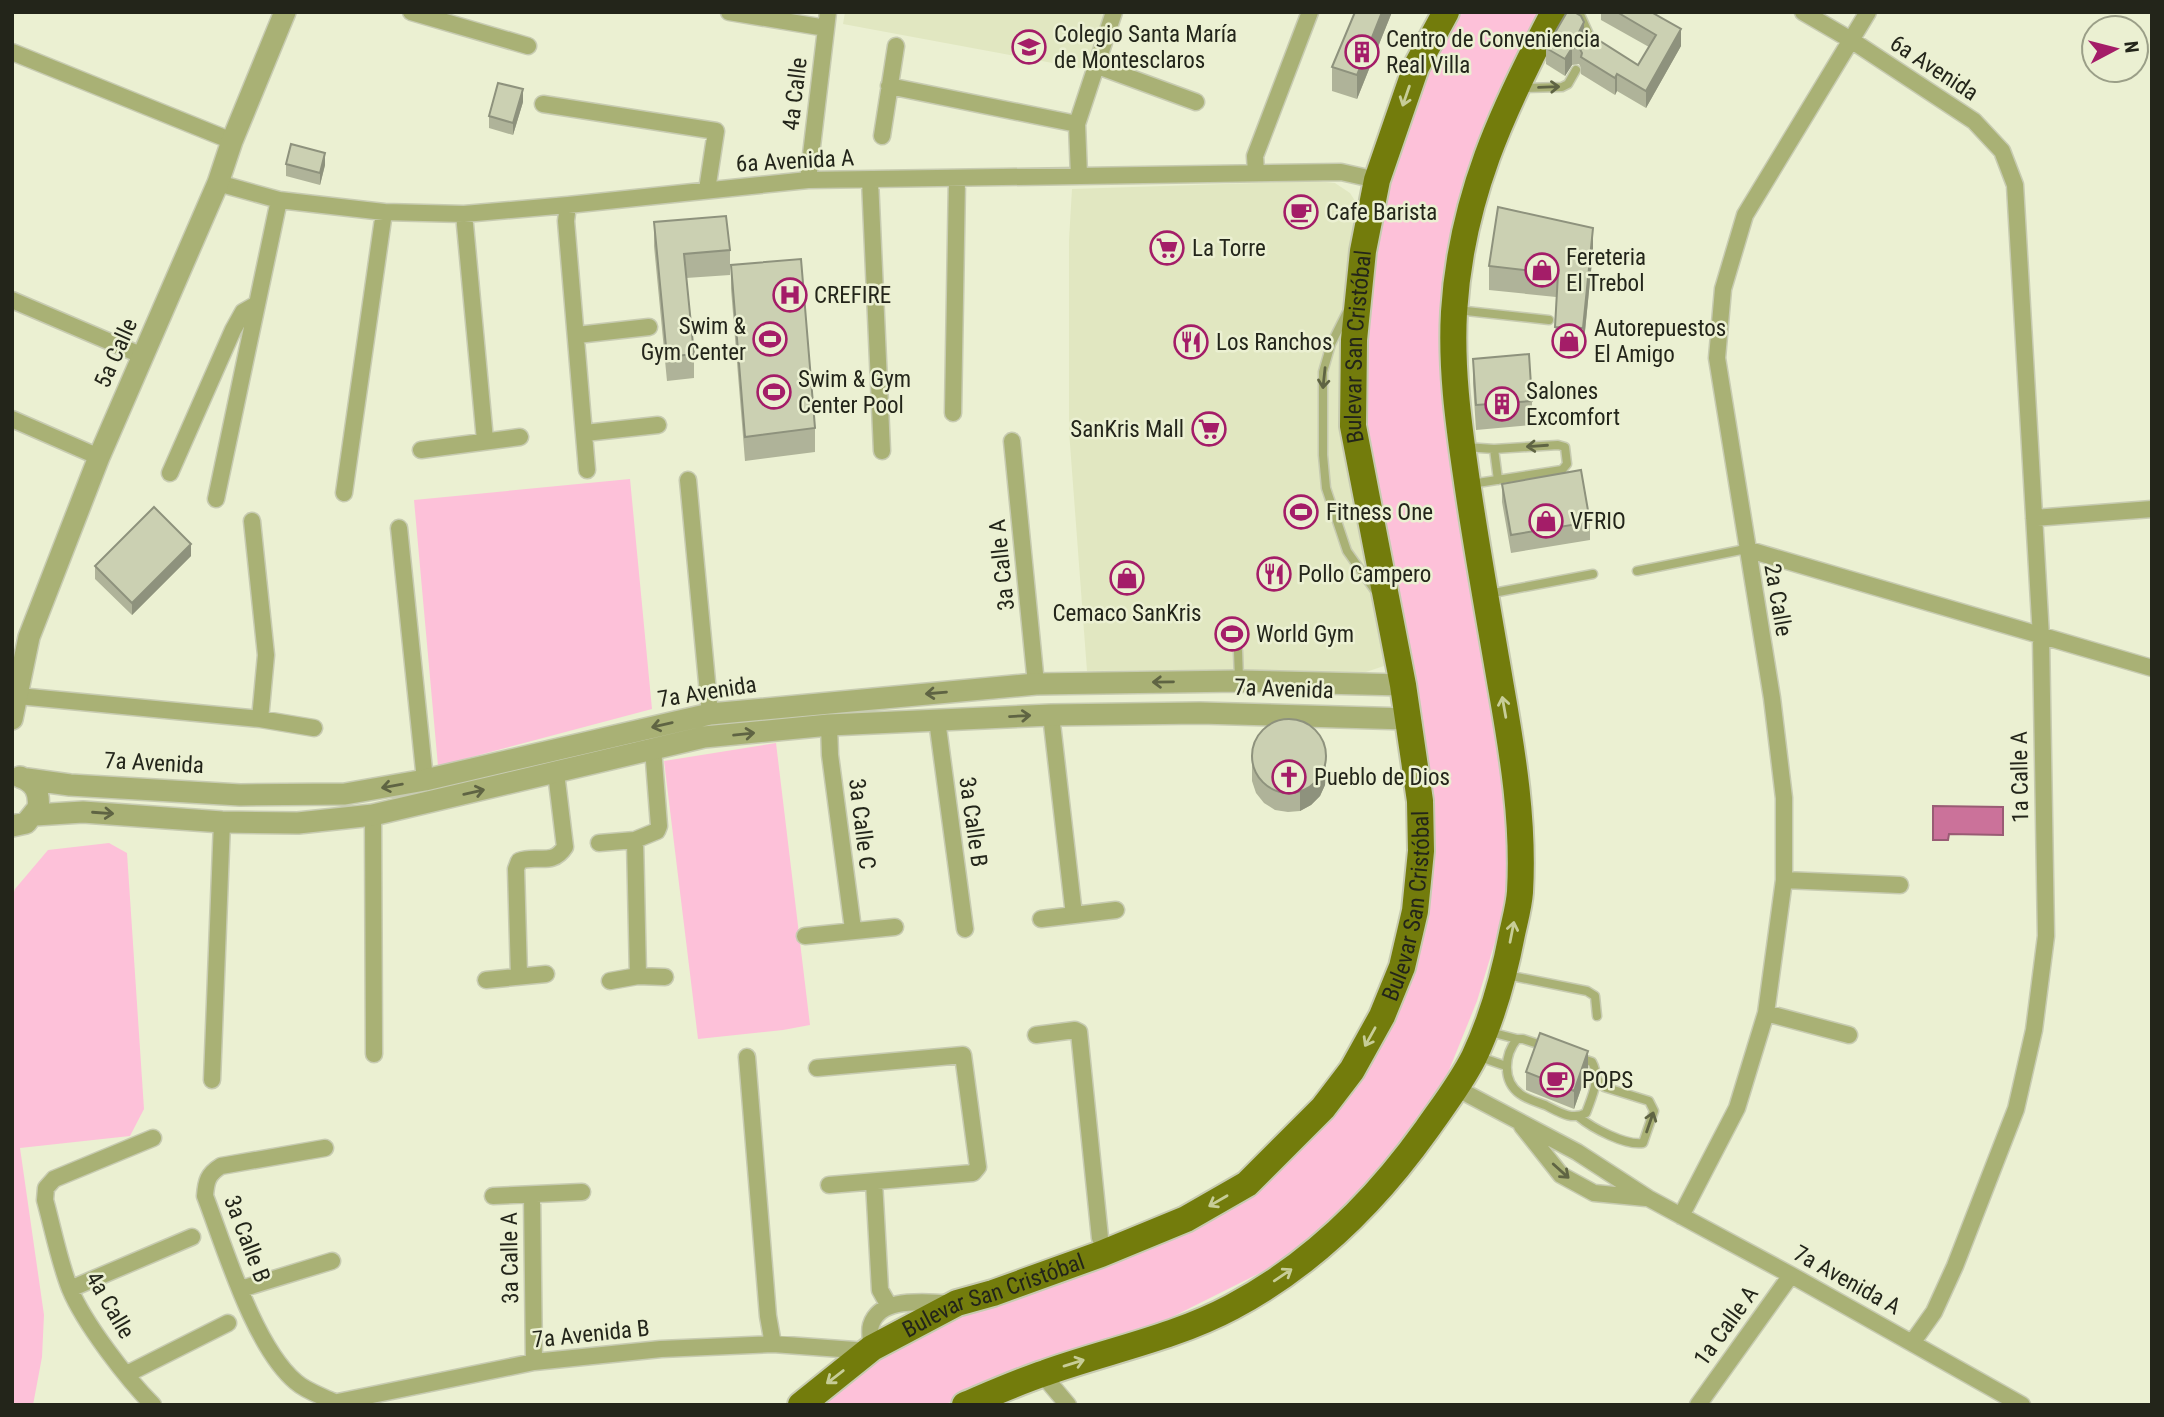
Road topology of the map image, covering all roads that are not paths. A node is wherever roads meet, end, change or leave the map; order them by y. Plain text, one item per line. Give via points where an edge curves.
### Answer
1 (285, 12) edge
2 (411, 12) edge
3 (729, 12) edge
4 (1114, 12) edge
5 (1310, 12) edge
6 (1446, 12) edge
7 (1553, 12) edge
8 (1579, 12) edge
9 (1803, 12) edge
10 (1868, 12) edge
11 (827, 20) edge
12 (1851, 40) junction
13 (528, 46) dead end
14 (896, 46) dead end
15 (1587, 49) edge
16 (12, 52) edge
17 (1095, 65) junction
18 (1576, 70) dead end
19 (889, 86) junction
20 (1513, 88) junction
21 (1196, 102) dead end
22 (543, 104) dead end
23 (1077, 124) junction
24 (882, 136) dead end
25 (232, 141) junction
26 (1256, 173) junction
27 (1079, 176) junction
28 (957, 179) junction
29 (808, 180) junction
30 (870, 180) junction
31 (1377, 180) junction
32 (218, 184) junction
33 (2015, 185) joint
34 (707, 190) junction
35 (279, 200) junction
36 (568, 205) junction
37 (384, 212) junction
38 (464, 214) junction
39 (1359, 294) junction
40 (12, 300) edge
41 (257, 304) junction
42 (1454, 310) junction
43 (1549, 320) dead end
44 (649, 327) dead end
45 (577, 335) junction
46 (144, 356) junction
47 (953, 413) dead end
48 (12, 419) edge
49 (659, 425) dead end
50 (585, 433) junction
51 (520, 437) dead end
52 (485, 440) junction
53 (1012, 440) dead end
54 (1462, 447) junction
55 (1494, 449) junction
56 (421, 450) dead end
57 (882, 451) dead end
58 (99, 457) junction
59 (587, 470) dead end
60 (170, 473) dead end
61 (688, 480) dead end
62 (1499, 480) junction
63 (1467, 485) junction
64 (344, 493) dead end
65 (216, 499) dead end
66 (2152, 509) edge
67 (2034, 518) junction
68 (252, 521) dead end
69 (399, 528) dead end
70 (1746, 549) junction
71 (1637, 571) dead end
72 (1593, 574) dead end
73 (1485, 595) junction
74 (1387, 606) junction
75 (2041, 637) junction
76 (1238, 651) dead end
77 (2152, 668) edge
78 (1240, 681) junction
79 (1199, 682) junction
80 (1036, 684) junction
81 (1403, 685) junction
82 (18, 696) junction
83 (1200, 713) junction
84 (710, 714) junction
85 (1051, 715) junction
86 (12, 719) edge
87 (260, 719) junction
88 (1408, 719) junction
89 (937, 720) junction
90 (829, 725) junction
91 (314, 728) dead end
92 (653, 748) junction
93 (556, 774) junction
94 (19, 778) edge
95 (425, 780) junction
96 (373, 815) junction
97 (222, 822) junction
98 (20, 825) edge
99 (635, 840) junction
100 (598, 843) dead end
101 (1784, 880) junction
102 (1900, 885) dead end
103 (1116, 910) dead end
104 (1074, 915) junction
105 (1041, 919) dead end
106 (895, 927) dead end
107 (853, 929) junction
108 (965, 929) dead end
109 (805, 936) dead end
110 (546, 974) dead end
111 (1504, 974) junction
112 (519, 976) junction
113 (638, 976) junction
114 (665, 977) dead end
115 (486, 980) dead end
116 (610, 981) dead end
117 (1766, 1013) junction
118 (1597, 1016) dead end
119 (1483, 1030) junction
120 (1036, 1035) dead end
121 (1849, 1035) dead end
122 (1517, 1040) junction
123 (374, 1054) dead end
124 (1475, 1056) junction
125 (747, 1057) dead end
126 (1506, 1066) junction
127 (817, 1068) dead end
128 (1597, 1079) junction
129 (212, 1080) dead end
130 (1456, 1088) junction
131 (1579, 1117) junction
132 (1517, 1120) junction
133 (153, 1138) dead end
134 (325, 1148) dead end
135 (874, 1182) junction
136 (829, 1185) dead end
137 (582, 1192) dead end
138 (532, 1195) junction
139 (493, 1196) dead end
140 (1648, 1198) junction
141 (1681, 1216) junction
142 (1164, 1228) junction
143 (192, 1237) dead end
144 (1100, 1238) junction
145 (332, 1261) dead end
146 (1791, 1275) junction
147 (1042, 1276) junction
148 (70, 1289) junction
149 (241, 1289) junction
150 (957, 1303) junction
151 (889, 1306) junction
152 (229, 1323) dead end
153 (1912, 1343) junction
154 (773, 1344) junction
155 (870, 1350) junction
156 (534, 1362) junction
157 (127, 1374) junction
158 (1042, 1374) junction
159 (328, 1403) edge
160 (153, 1405) edge
161 (801, 1405) edge
162 (965, 1405) edge
163 (1068, 1405) edge
164 (1698, 1405) edge
165 (2022, 1405) edge

1 - 25 street, 5a Calle
2 - 13 street
3 - 11 street
4 - 17 street
5 - 26 street via 1255,156
6 -> 31 main road, Bulevar San Cristóbal via 1416,67
7 - 20 main road
8 - 15 lane via 1591,39
9 - 12 street, 6a Avenida
10 - 12 street, 2a Calle
11 - 29 street, 4a Calle
12 - 33 street, 6a Avenida via 1974,121 2002,151
12 - 70 street, 2a Calle via 1745,215 1723,289 1717,358
14 - 19 street
16 - 25 street
17 - 21 street
17 - 23 street
20 -> 18 lane via 1562,87
19 - 23 street
19 - 24 street
20 - 42 main road via 1475,191 1462,242
22 - 34 street via 716,131
23 - 27 street
25 - 32 street, 5a Calle
26 - 27 street, 6a Avenida A
26 - 31 street, 6a Avenida A via 1341,172
27 - 28 street, 6a Avenida A
28 - 30 street, 6a Avenida A
28 - 47 street
29 - 30 street, 6a Avenida A
29 - 34 street, 6a Avenida A
30 - 57 street
31 - 39 main road, Bulevar San Cristóbal
32 - 35 street, 6a Avenida A
32 - 46 street, 5a Calle
33 - 67 street, 1a Calle A
34 - 36 street, 6a Avenida A
35 - 37 street, 6a Avenida A
35 - 41 street
36 - 38 street, 6a Avenida A
36 - 45 street
37 - 38 street, 6a Avenida A
37 - 64 street
38 - 52 street
39 - 74 main road, Bulevar San Cristóbal via 1353,426
39 -> 74 lane via 1343,317 1323,372 1322,454 1326,488 1348,551
40 - 46 street
41 - 60 street via 243,312 233,330
41 - 65 street
42 - 43 lane
42 - 54 main road via 1453,358
44 - 45 street
45 - 50 street
46 - 58 street, 5a Calle
48 - 58 street
49 - 50 street
50 - 59 street
51 - 52 street
52 - 56 street
53 - 80 street, 3a Calle A
54 - 55 lane
54 - 63 main road
55 - 62 lane
62 -> 55 lane via 1562,470 1567,464 1565,447
58 - 82 street, 5a Calle via 29,636
61 - 84 street
62 - 63 lane
63 - 73 main road
66 - 67 street
67 - 75 street, 1a Calle A
68 - 87 street via 266,655
69 - 95 street
70 - 71 lane
70 - 75 street
70 - 101 street, 2a Calle via 1784,798
72 - 73 lane
111 -> 73 main road via 1520,896 1520,823
74 - 81 main road, Bulevar San Cristóbal
75 - 77 street
75 - 153 street, 1a Calle A via 2046,936 2035,1030 2015,1110 1987,1189 1934,1312
76 - 78 lane
78 - 79 street, 7a Avenida
78 - 81 street, 7a Avenida
79 -> 80 street, 7a Avenida
79 - 83 street
80 -> 84 street, 7a Avenida
81 - 88 main road, Bulevar San Cristóbal
82 - 86 street, 5a Calle
82 - 87 street
83 - 85 street, 7a Avenida
83 - 88 street, 7a Avenida
84 -> 95 street, 7a Avenida
89 -> 85 street, 7a Avenida
85 - 104 street
87 - 91 street
88 -> 142 main road, Bulevar San Cristóbal via 1420,801 1421,851 1415,911 1402,967 1382,1016 1352,1070 1323,1108 1247,1184
89 - 90 street, 7a Avenida
89 - 108 street, 3a Calle B
92 -> 90 street, 7a Avenida via 704,737
90 - 107 street, 3a Calle C
92 - 93 street, 7a Avenida
92 - 99 street via 659,826 654,834
96 -> 93 street, 7a Avenida
93 - 112 street via 565,847 560,856 526,858 516,869
95 -> 94 street, 7a Avenida via 345,794 299,796 83,786
94 - 98 street via 37,791 39,800
96 - 97 street, 7a Avenida via 298,823
96 - 123 street
98 -> 97 street, 7a Avenida via 83,812
97 - 129 street
99 - 100 street
99 - 113 street
101 - 102 street
101 - 117 street, 2a Calle
103 - 104 street
104 - 105 street
106 - 107 street
107 - 109 street
110 - 112 street
111 - 118 lane via 1587,990 1595,996
111 - 119 main road
112 - 115 street
113 - 114 street
113 - 116 street
117 - 121 street
117 - 141 street, 2a Calle via 1737,1108
119 - 122 lane
119 - 124 main road
120 - 144 street via 1079,1032
122 - 126 lane
122 - 128 lane via 1592,1062
124 - 126 lane
124 - 130 main road
125 - 154 street
126 - 131 lane via 1510,1083 1520,1094
127 - 135 street via 964,1057 976,1171
128 - 131 lane via 1586,1113
131 -> 128 lane via 1601,1131 1643,1143 1654,1106 1605,1087
130 - 132 street, 7a Avenida A
158 -> 130 main road via 1168,1334 1230,1308 1288,1272 1375,1196
132 - 140 street, 7a Avenida A
132 -> 140 street, 7a Avenida A via 1561,1175 1594,1193
133 - 148 street, 4a Calle via 54,1179 46,1188 45,1200
134 - 149 street, 3a Calle B via 221,1166 206,1182 205,1196
135 - 136 street
135 - 151 street via 880,1290
137 - 138 street
138 - 139 street
138 - 156 street, 3a Calle A
140 - 141 street, 7a Avenida A
141 - 146 street, 7a Avenida A
142 - 144 street
142 - 147 main road, Bulevar San Cristóbal
143 - 148 street
144 - 147 street
145 - 149 street
146 - 153 street, 7a Avenida A
146 - 164 street, 1a Calle A
147 - 150 main road, Bulevar San Cristóbal
148 - 157 street, 4a Calle
149 - 159 street, 3a Calle B via 278,1366
150 - 151 street
150 - 155 main road, Bulevar San Cristóbal
151 - 155 street via 870,1327
152 - 157 street
153 - 165 street, 7a Avenida A
154 - 155 street, 7a Avenida B
154 - 156 street, 7a Avenida B
155 -> 161 main road, Bulevar San Cristóbal
156 - 159 street, 7a Avenida B
157 - 160 street, 4a Calle
158 - 162 main road
158 - 163 street

